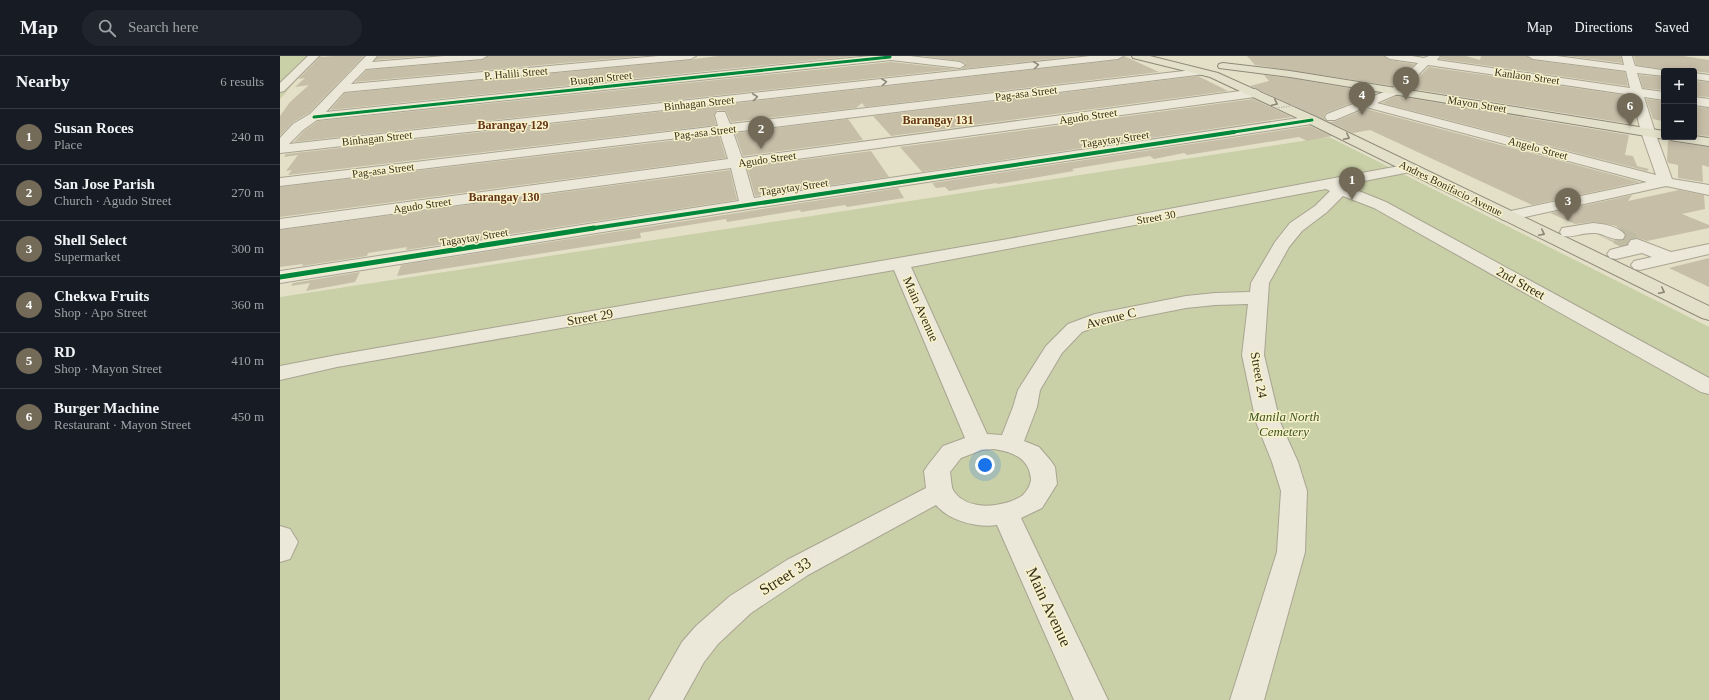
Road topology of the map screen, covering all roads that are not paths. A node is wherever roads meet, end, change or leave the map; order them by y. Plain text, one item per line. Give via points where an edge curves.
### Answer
1 (314, 56) edge
2 (372, 56) edge
3 (482, 56) edge
4 (691, 56) edge
5 (700, 56) edge
6 (886, 56) edge
7 (1118, 56) edge
8 (1137, 56) edge
9 (1144, 56) edge
10 (1390, 56) edge
11 (1533, 56) edge
12 (1627, 56) edge
13 (1240, 58) dead end
14 (1431, 59) edge
15 (1224, 60) edge
16 (362, 66) junction
17 (1200, 67) junction
18 (1631, 68) junction
19 (997, 70) junction
20 (1266, 70) junction
21 (1661, 73) edge
22 (1245, 76) junction
23 (1697, 76) edge
24 (706, 77) junction
25 (1709, 78) edge
26 (280, 89) edge
27 (1263, 89) junction
28 (340, 90) junction
29 (1396, 91) junction
30 (1638, 92) junction
31 (1661, 96) edge
32 (716, 101) junction
33 (1697, 101) edge
34 (1709, 103) edge
35 (1367, 104) junction
36 (314, 117) junction
37 (1331, 117) junction
38 (1217, 120) dead end
39 (1312, 120) junction
40 (726, 130) junction
41 (1237, 131) junction
42 (1648, 132) junction
43 (1661, 134) edge
44 (1696, 140) edge
45 (1709, 142) edge
46 (280, 148) edge
47 (737, 164) junction
48 (1410, 168) junction
49 (280, 182) edge
50 (1666, 182) junction
51 (1335, 187) junction
52 (1709, 190) edge
53 (748, 204) junction
54 (1526, 212) junction
55 (1507, 216) junction
56 (280, 224) edge
57 (1568, 232) junction
58 (1617, 235) tunnel mouth
59 (1709, 249) edge
60 (1616, 254) junction
61 (1669, 258) junction
62 (901, 264) junction
63 (1640, 265) junction
64 (280, 277) edge
65 (1257, 298) junction
66 (1709, 298) edge
67 (1709, 314) edge
68 (280, 374) edge
69 (1709, 387) edge
70 (979, 442) junction
71 (1010, 444) junction
72 (940, 492) junction
73 (1006, 514) junction
74 (280, 536) edge
75 (280, 551) edge
76 (666, 700) edge
77 (1091, 700) edge
78 (1247, 700) edge

1 - 26 street
2 - 16 street
3 - 16 street
4 - 28 street, P. Halili Street
5 - 24 street
6 - 19 street, Buagan Street
6 - 24 street, Buagan Street
19 -> 7 street, Binhagan Street
8 - 17 main road
9 - 17 main road, Andres Bonifacio Avenue
10 - 14 street, Kanlaon Street
11 - 18 street
12 - 18 street
13 - 20 main road
14 - 29 street
14 - 30 street, Kanlaon Street
15 - 17 main road, Andres Bonifacio Avenue
15 - 20 main road, Mayon Street
15 - 22 main road, Andres Bonifacio Avenue
16 - 28 street
17 - 27 main road, Andres Bonifacio Avenue via 1214,75
17 - 40 street, Pag-asa Street
18 - 21 street
18 - 30 street
32 -> 19 street, Binhagan Street
20 - 22 main road
20 - 29 main road, Mayon Street
22 - 27 main road, Andres Bonifacio Avenue
23 - 25 street
24 - 32 street
24 - 36 street, Buagan Street
27 - 37 main road, Andres Bonifacio Avenue
27 -> 39 main road, Andres Bonifacio Avenue
27 - 47 street, Agudo Street
28 - 36 street
29 - 35 street
29 - 42 main road, Mayon Street
30 - 31 street, Kanlaon Street
30 - 42 street
32 - 40 street
32 - 46 street, Binhagan Street
33 - 34 street
35 - 37 street
35 - 50 street, Angelo Street
36 - 46 street via 298,127
37 - 54 main road, Andres Bonifacio Avenue
38 - 41 street
39 - 41 street, Tagaytay Street
39 -> 48 main road, Andres Bonifacio Avenue
40 - 47 street
40 - 49 street, Pag-asa Street
41 - 53 street, Tagaytay Street
42 - 43 main road, Mayon Street
42 - 50 street
44 - 45 main road
47 - 53 street
47 - 56 street, Agudo Street
48 - 51 street, Street 30
48 - 55 main road, Andres Bonifacio Avenue
50 - 52 street, Angelo Street
50 - 54 street
51 - 62 street, Street 30
51 - 65 street, Street 24 via 1321,209 1296,227 1281,246 1260,283
51 - 69 street, 2nd Street via 1380,205
53 - 64 street, Tagaytay Street
54 - 55 street
54 - 57 main road, Andres Bonifacio Avenue
55 -> 67 main road, Andres Bonifacio Avenue
57 - 58 street via 1592,227
57 - 60 main road, Andres Bonifacio Avenue
59 - 61 street
60 - 61 street via 1640,245
60 - 63 main road, Andres Bonifacio Avenue
61 - 63 street
62 - 68 street, Street 29 via 345,359
62 - 70 street, Main Avenue
63 - 66 main road, Andres Bonifacio Avenue
65 - 71 street, Avenue C via 1186,302 1095,320 1075,328 1053,350 1029,390 1026,406
65 - 78 street, Street 24 via 1254,355 1268,422 1286,462 1294,491 1291,552
70 - 71 street
70 - 72 street via 952,452 937,471
71 - 73 street via 1030,453 1042,467 1044,484 1033,501
72 - 73 street via 951,505 969,513 991,516
72 - 76 street, Street 33 via 794,569 751,598 723,620 693,653
73 - 77 street, Main Avenue
74 - 75 street via 284,542

